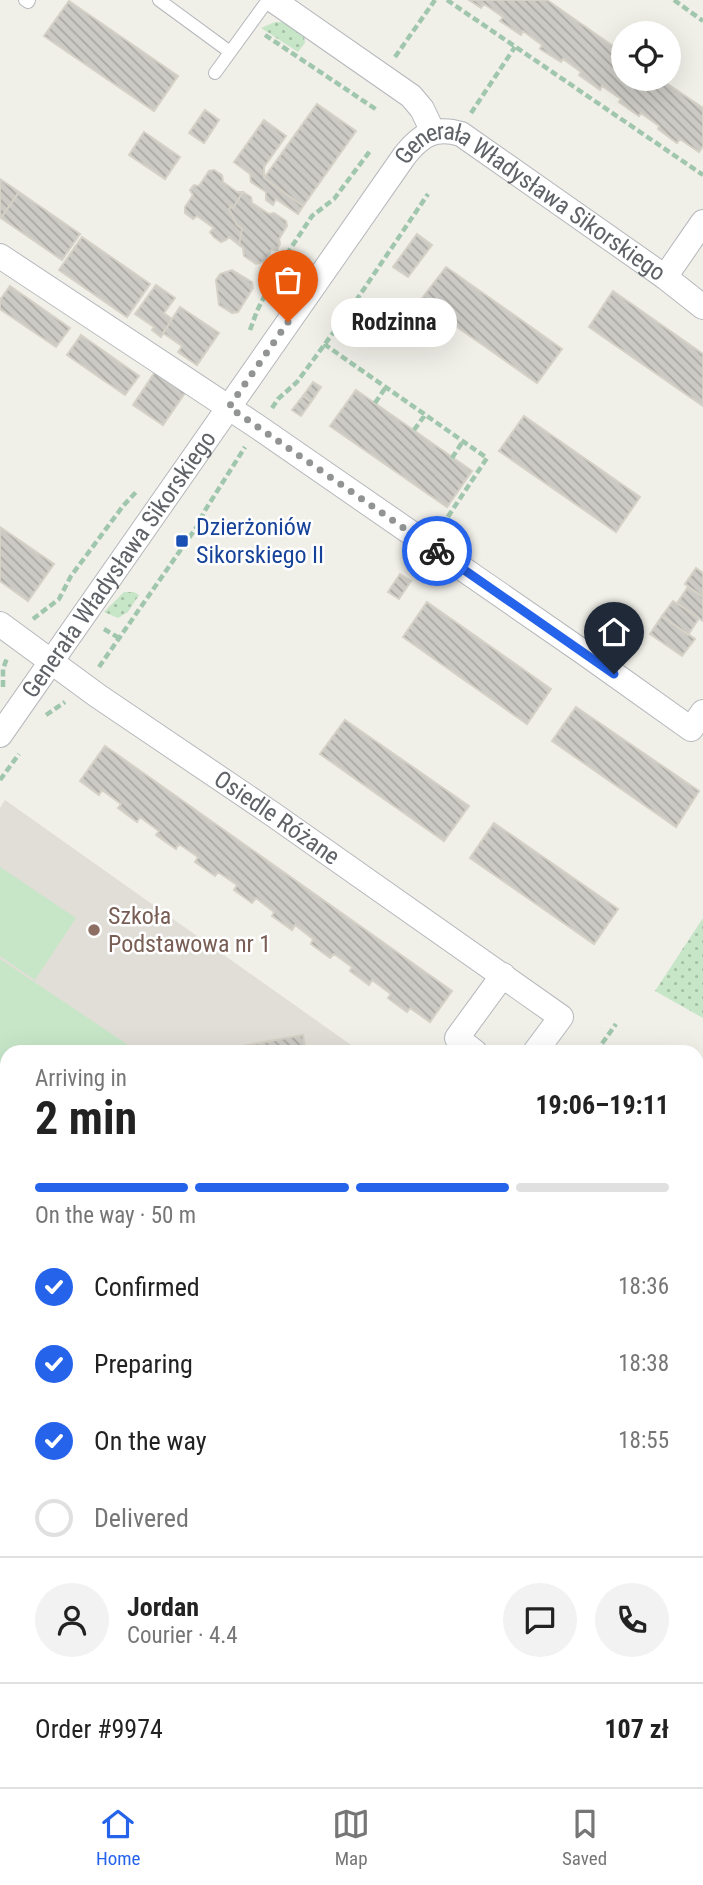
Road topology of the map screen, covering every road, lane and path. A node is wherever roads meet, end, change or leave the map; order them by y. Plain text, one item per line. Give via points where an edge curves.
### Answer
1 (159, 0) edge
2 (268, 0) edge
3 (273, 0) edge
4 (435, 0) edge
5 (447, 0) edge
6 (674, 0) edge
7 (703, 20) edge
8 (257, 30) dead end
9 (515, 47) junction
10 (230, 52) junction
11 (387, 68) dead end
12 (215, 73) dead end
13 (377, 110) dead end
14 (466, 121) dead end
15 (433, 132) junction
16 (370, 152) dead end
17 (703, 175) edge
18 (428, 194) dead end
19 (703, 222) edge
20 (0, 256) edge
21 (665, 277) junction
22 (703, 307) edge
23 (346, 314) junction
24 (358, 321) dead end
25 (248, 336) dead end
26 (324, 344) junction
27 (386, 387) junction
28 (278, 399) dead end
29 (375, 403) dead end
30 (229, 407) junction
31 (425, 415) junction
32 (414, 430) dead end
33 (250, 439) dead end
34 (463, 441) junction
35 (452, 458) dead end
36 (144, 484) dead end
37 (434, 537) dead end
38 (29, 622) dead end
39 (0, 624) edge
40 (95, 624) dead end
41 (119, 638) junction
42 (8, 653) dead end
43 (52, 662) junction
44 (1, 669) edge
45 (97, 669) dead end
46 (3, 688) dead end
47 (73, 699) dead end
48 (47, 714) dead end
49 (697, 721) edge
50 (0, 735) edge
51 (503, 975) junction
52 (616, 1024) dead end
53 (466, 1045) edge
54 (540, 1045) edge
55 (601, 1045) edge

1 - 10 lane
2 - 10 lane
3 - 15 street via 411,96
4 - 11 path
5 - 9 path
6 - 7 path
8 - 13 path
9 - 14 path
9 - 17 path
10 - 12 lane
15 - 21 street, Generała Władysława Sikorskiego via 461,134
15 - 30 street, Generała Władysława Sikorskiego via 417,139 405,155
16 - 25 path via 334,199 312,216 281,263
18 - 23 path
19 - 21 street, Generała Władysława Sikorskiego
20 - 30 street
21 - 22 street
23 - 24 path
23 - 26 path
26 - 27 path
26 - 28 path
27 - 29 path
27 - 31 path
30 - 43 street, Generała Władysława Sikorskiego
30 - 49 street via 583,652
31 - 32 path
31 - 34 path
33 - 41 path via 198,525
34 - 35 path
34 - 37 path via 487,458
36 - 38 path via 71,576 59,599
39 - 43 street, Osiedle Różane
40 - 41 path
41 - 45 path
42 - 44 path
43 - 50 street, Generała Władysława Sikorskiego
43 - 51 street, Osiedle Różane
44 - 46 path
47 - 48 path
51 - 53 street via 457,1038
51 - 54 street, Osiedle Różane via 561,1017
52 - 55 path

